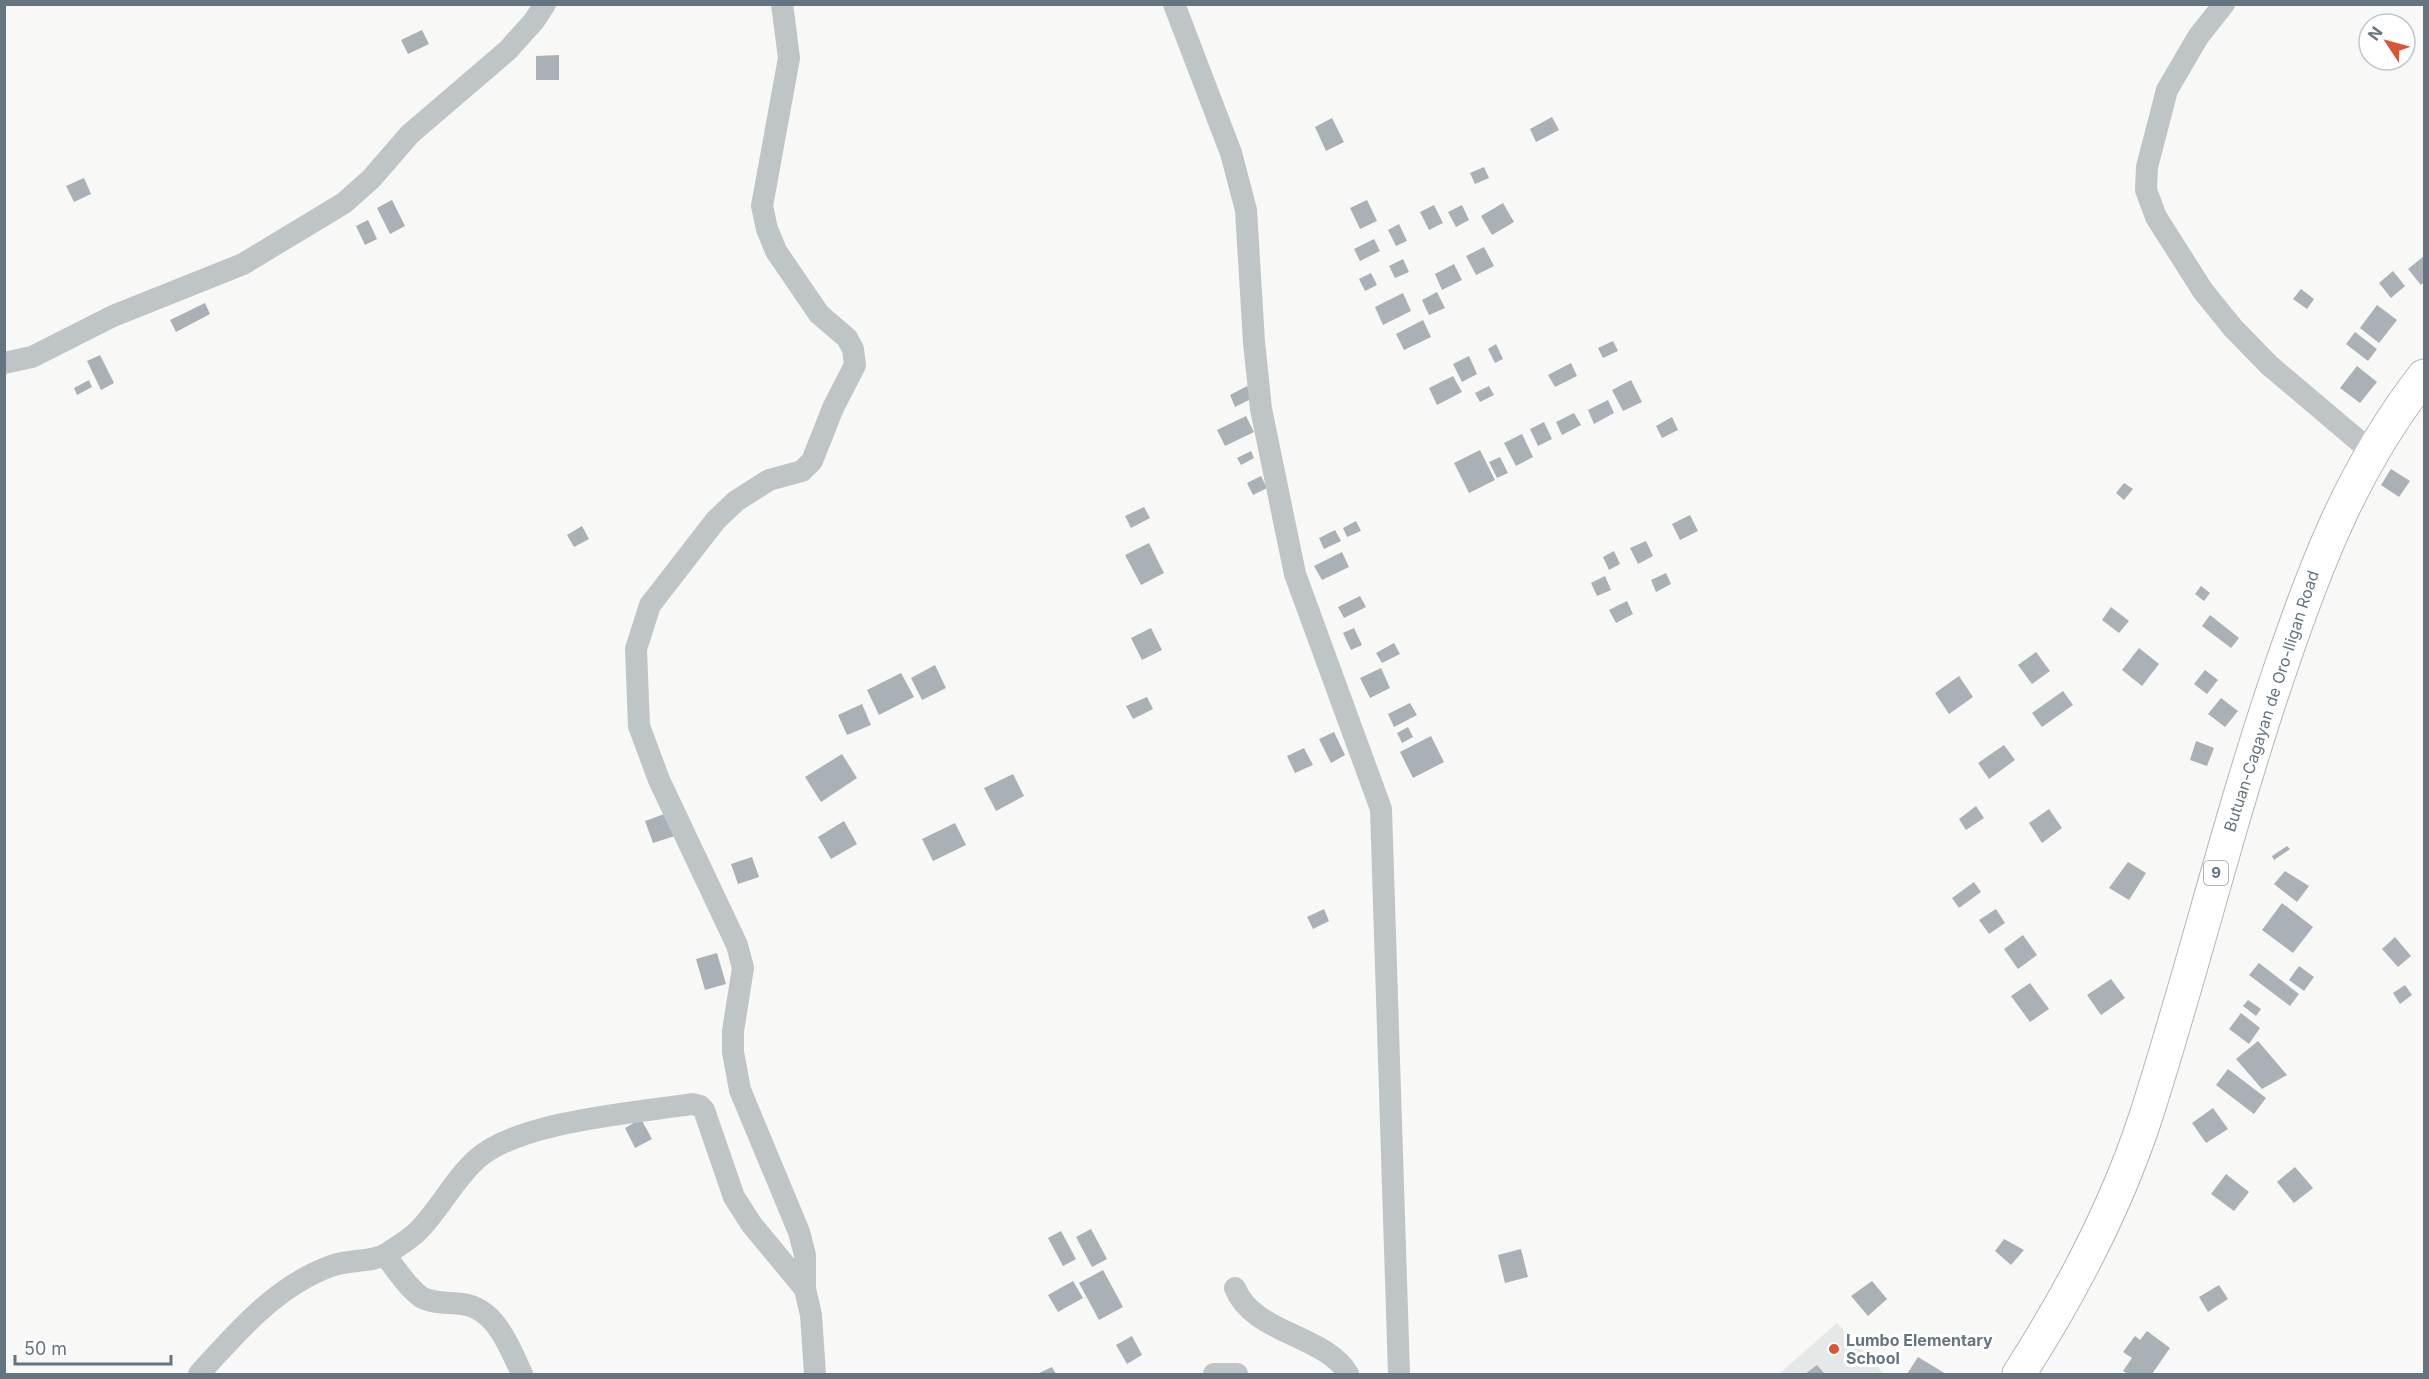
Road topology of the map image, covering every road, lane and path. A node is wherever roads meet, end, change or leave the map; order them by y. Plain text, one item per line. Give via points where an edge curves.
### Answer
1 (545, 4) edge
2 (782, 4) edge
3 (1173, 4) edge
4 (2224, 4) edge
5 (4, 363) edge
6 (2424, 376) edge
7 (2373, 453) junction
8 (385, 1255) junction
9 (1235, 1288) dead end
10 (805, 1289) junction
11 (200, 1374) edge
12 (522, 1374) edge
13 (815, 1374) edge
14 (1214, 1374) edge
15 (1237, 1374) edge
16 (1348, 1374) edge
17 (1399, 1374) edge
18 (2019, 1374) edge

1 - 5 street via 508,50 410,134 344,203 243,264 113,316 32,357
2 - 10 street via 789,58 762,207 766,229 776,251 819,314 847,338 855,365 812,461 802,471 769,480 736,501 686,556 650,605 636,649 636,689 639,726 659,780 737,945 743,968 733,1052 740,1090 799,1232 805,1255
3 - 17 street via 1232,153 1246,210 1261,409 1295,574 1381,809
4 - 7 street via 2198,37 2167,90 2147,167 2146,190 2156,217 2203,291 2233,328 2269,365
6 - 7 highway, Butuan-Cagayan de Oro-Iligan Road / 9
7 - 18 highway, Butuan-Cagayan de Oro-Iligan Road / 9 via 2350,490 2316,564 2246,768 2145,1119 2084,1262
8 - 10 street via 418,1231 464,1172 503,1141 539,1129 692,1104 704,1110 734,1197
8 - 11 street via 332,1266 284,1290 238,1331
8 - 12 street via 421,1296 466,1304 491,1319
9 - 16 street via 1248,1308 1287,1334 1333,1356
10 - 13 street via 811,1314
14 - 15 street

